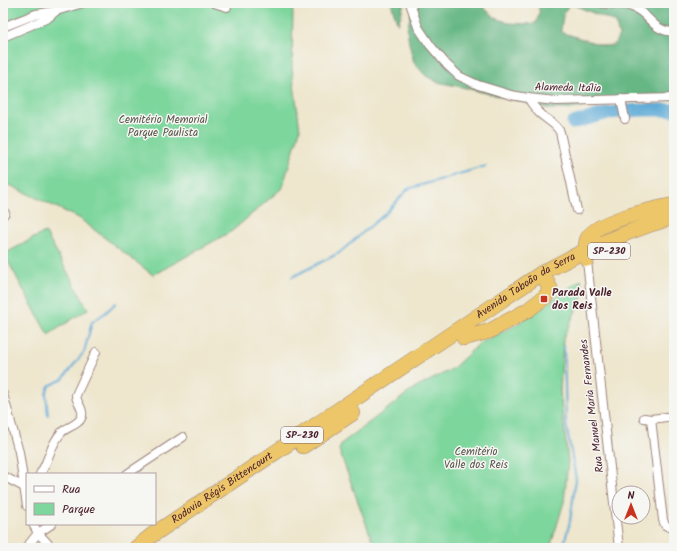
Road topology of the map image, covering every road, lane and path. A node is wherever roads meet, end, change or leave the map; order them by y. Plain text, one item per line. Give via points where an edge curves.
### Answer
1 (83, 3) edge
2 (214, 3) edge
3 (410, 3) edge
4 (601, 3) edge
5 (227, 7) dead end
6 (56, 11) junction
7 (3, 27) edge
8 (674, 32) edge
9 (3, 37) edge
10 (528, 98) junction
11 (674, 98) edge
12 (622, 103) junction
13 (624, 119) dead end
14 (674, 204) edge
15 (577, 210) dead end
16 (674, 217) edge
17 (674, 227) edge
18 (582, 256) junction
19 (545, 278) junction
20 (469, 323) joint
21 (461, 340) joint
22 (96, 352) dead end
23 (3, 394) edge
24 (674, 416) edge
25 (183, 436) dead end
26 (40, 473) edge
27 (128, 473) edge
28 (3, 476) edge
29 (25, 486) edge
30 (26, 496) edge
31 (34, 525) edge
32 (50, 525) edge
33 (674, 526) edge
34 (38, 533) junction
35 (26, 548) edge
36 (52, 548) edge
37 (136, 548) edge
38 (150, 548) edge
39 (619, 548) edge

1 - 6 street
2 - 5 street
3 - 10 street, Alameda Itália via 418,27 430,45 459,76 478,85
4 - 8 street via 633,7 643,13 656,27 665,32
6 - 7 street via 36,14
6 - 9 street via 48,18
10 - 12 street, Alameda Itália
10 - 15 street via 536,110 560,132
11 - 12 street, Alameda Itália
12 - 13 street
14 - 18 highway via 601,226 587,239
16 - 18 highway, Avenida Taboão da Serra / SP-230 via 635,229
17 - 18 highway, Avenida Taboão da Serra / SP-230
18 - 19 highway, Avenida Taboão da Serra / SP-230
18 - 39 street, Rua Manuel Maria Fernandes via 608,421
19 - 20 highway, Avenida Taboão da Serra
19 - 21 highway, Avenida Taboão da Serra / SP-230
20 - 37 highway, Rodovia Régis Bittencourt / SP-230
21 - 38 highway, Rodovia Régis Bittencourt / SP-230 via 239,486
22 - 26 street via 76,396 82,409 82,416 79,422 63,431 54,441
23 - 29 street via 19,452
24 - 33 street via 647,418 663,520 665,525
25 - 27 street
28 - 29 street
29 - 30 street
31 - 34 street
32 - 34 street
34 - 35 street
34 - 36 street

